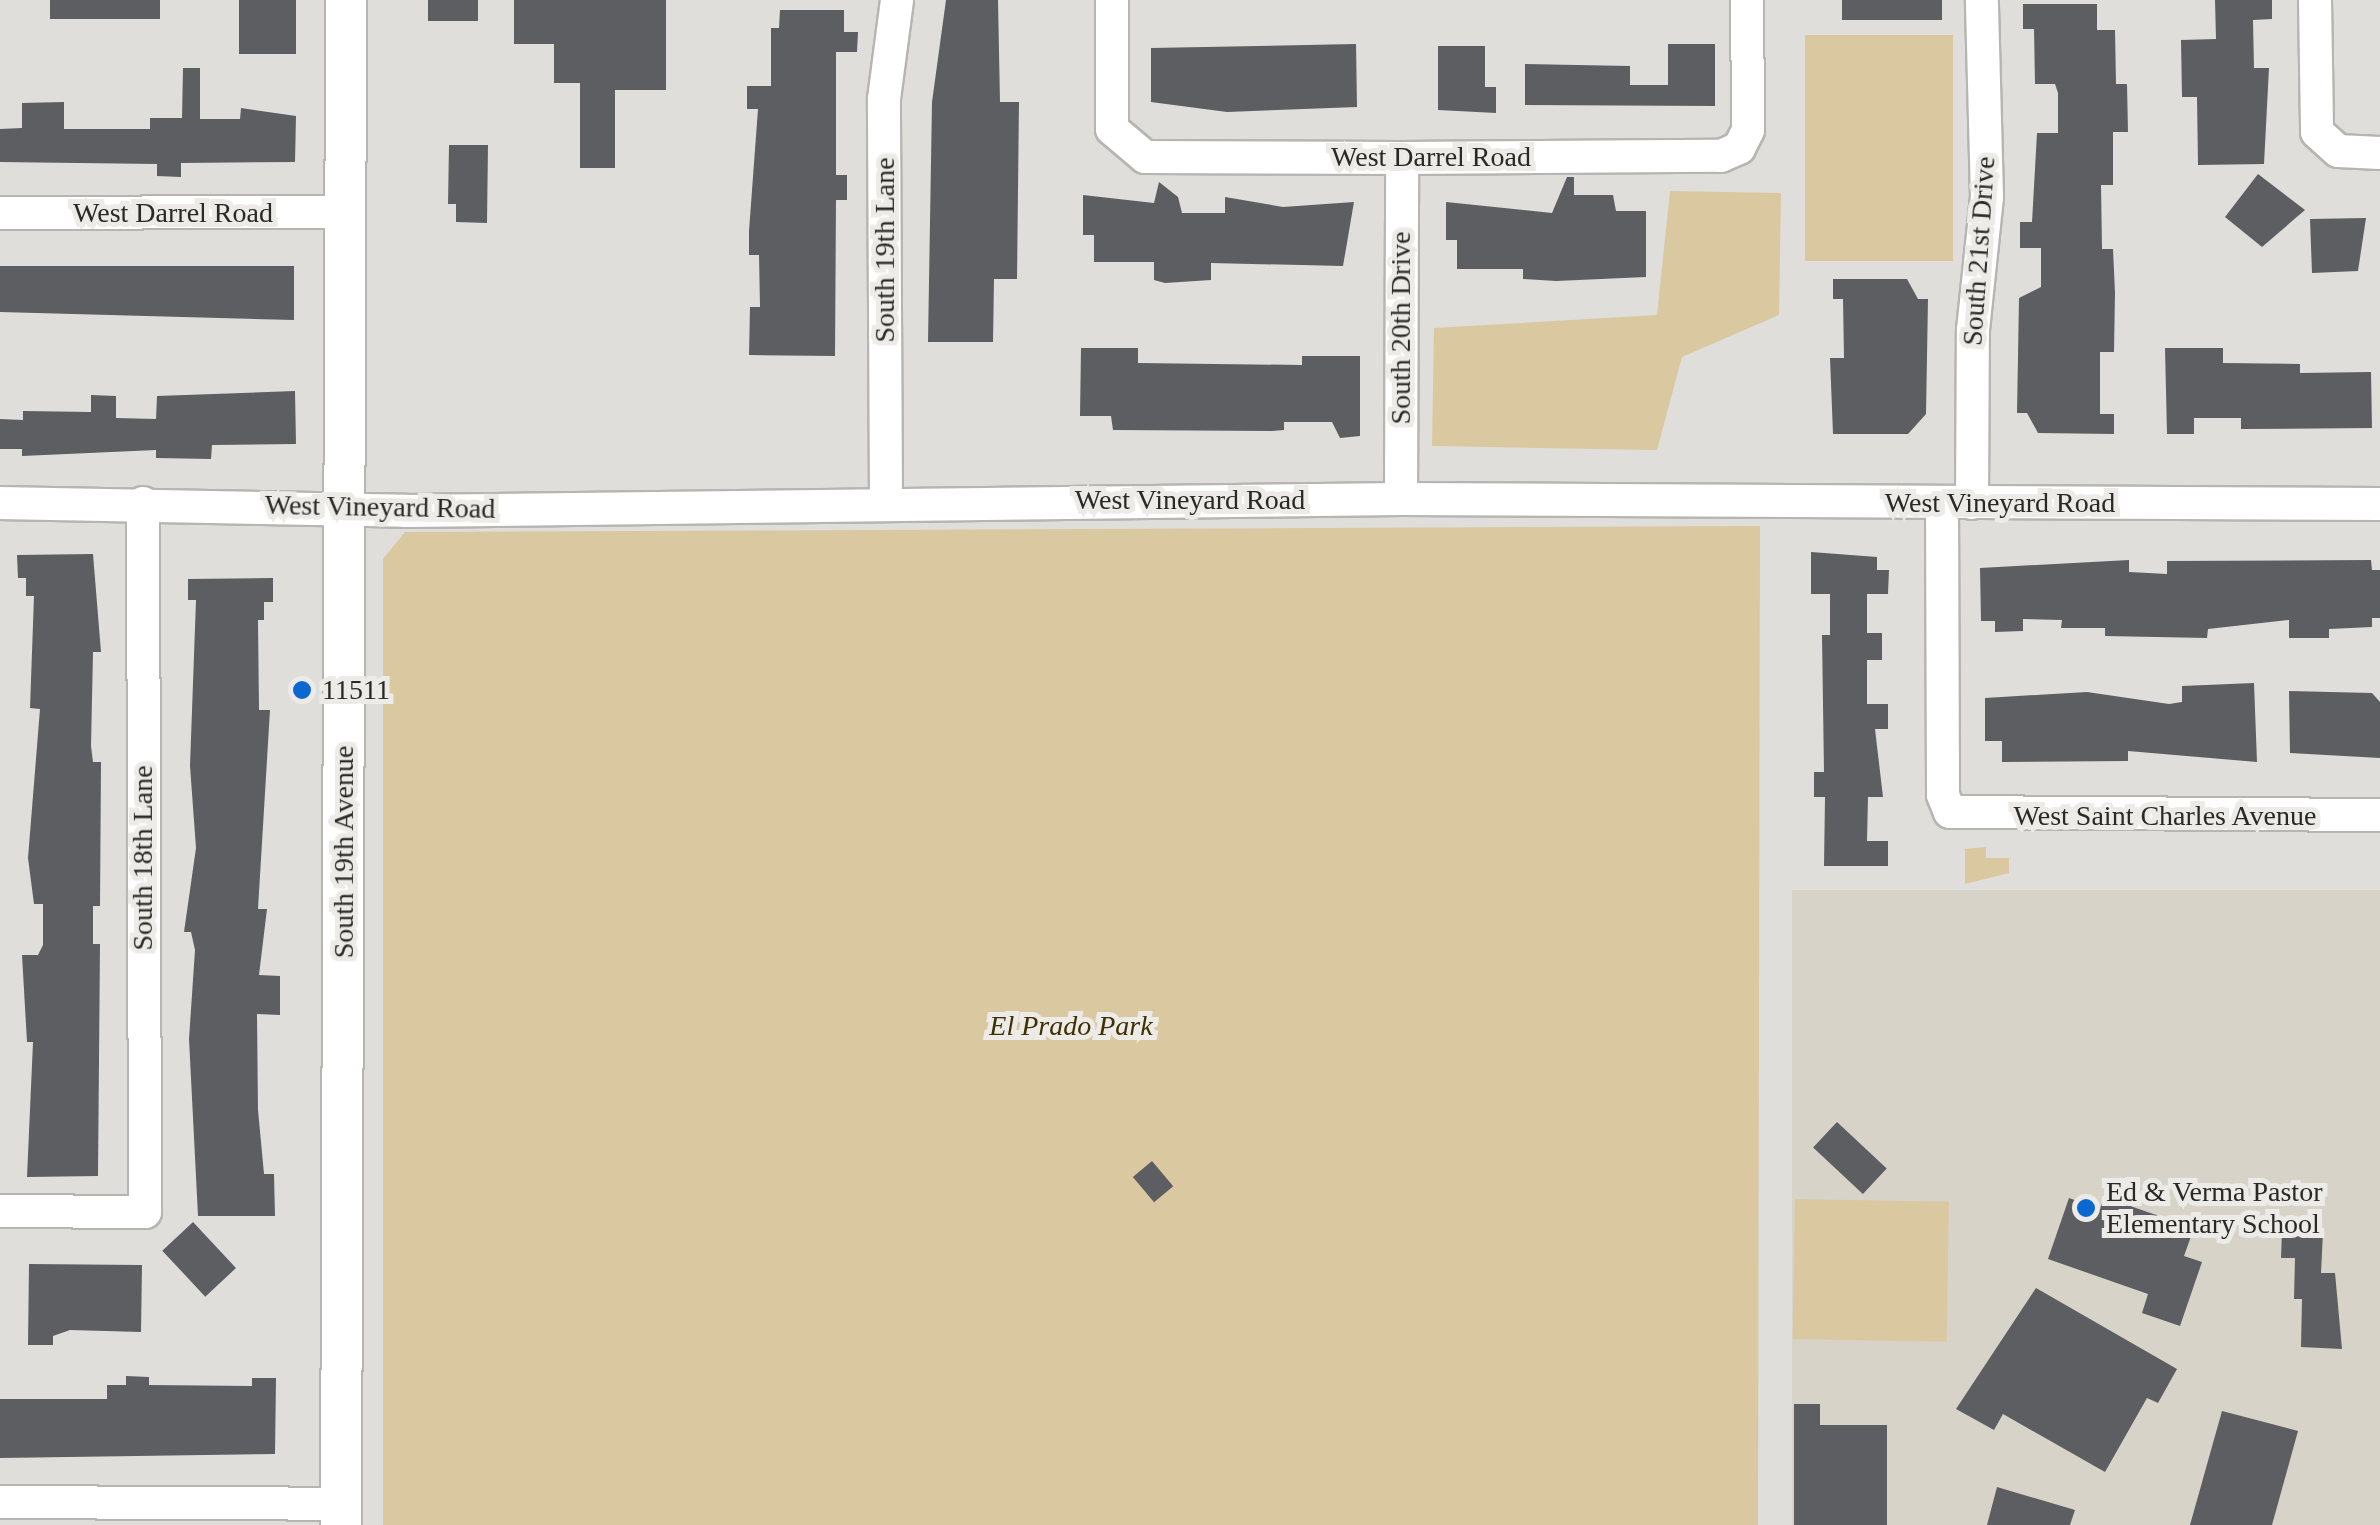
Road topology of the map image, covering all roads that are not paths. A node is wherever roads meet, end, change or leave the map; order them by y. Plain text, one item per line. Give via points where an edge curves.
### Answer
1 (346, 0) edge
2 (896, 0) edge
3 (1112, 0) edge
4 (1747, 0) edge
5 (1982, 0) edge
6 (2315, 0) edge
7 (2380, 153) edge
8 (1402, 158) junction
9 (346, 212) junction
10 (0, 213) edge
11 (1400, 499) junction
12 (886, 502) junction
13 (0, 503) edge
14 (1957, 503) junction
15 (143, 504) junction
16 (2380, 504) edge
17 (344, 510) junction
18 (1950, 812) joint
19 (2380, 815) edge
20 (0, 1211) edge
21 (0, 1502) edge
22 (142, 1514) edge
23 (341, 1514) edge

1 - 9 main road, South 19th Avenue
2 - 12 street, South 19th Lane via 884,99
3 - 8 street, West Darrel Road via 1112,129 1144,157
4 - 8 street, West Darrel Road via 1748,130 1739,148 1721,156
5 - 14 street, South 21st Drive via 1986,197
6 - 7 street via 2315,120 2323,144
8 - 11 street, South 20th Drive
9 - 10 street, West Darrel Road
9 - 17 main road, South 19th Avenue
11 - 12 street, West Vineyard Road
11 - 14 street, West Vineyard Road
12 - 17 street, West Vineyard Road
13 - 15 street, West Vineyard Road
14 - 16 street, West Vineyard Road
14 - 18 street, South 21st Drive via 1943,796
15 - 17 street, West Vineyard Road
15 - 20 street, South 18th Lane via 145,1212
17 - 23 main road, South 19th Avenue
18 - 19 street, West Saint Charles Avenue
21 - 22 street
22 - 23 street

